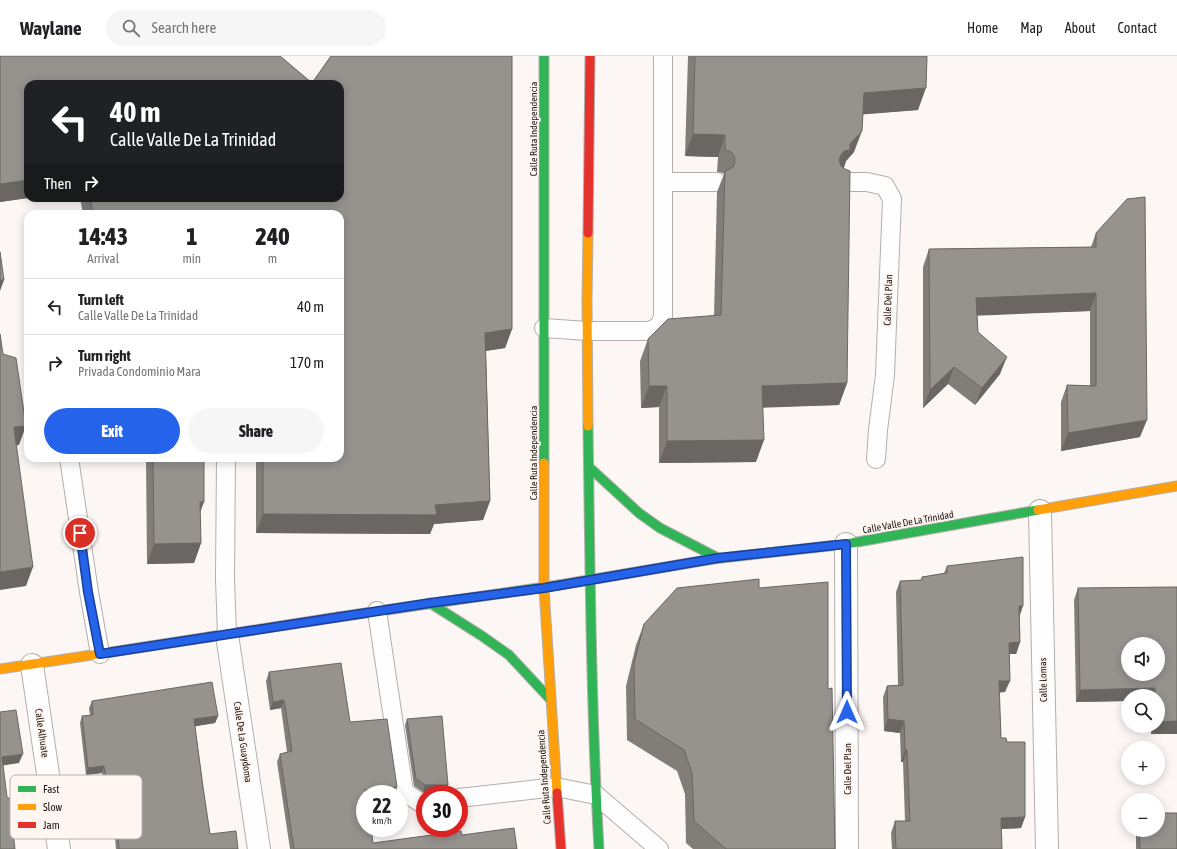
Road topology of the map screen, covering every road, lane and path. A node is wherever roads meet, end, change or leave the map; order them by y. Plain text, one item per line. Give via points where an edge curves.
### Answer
1 (544, 56) edge
2 (590, 56) edge
3 (663, 56) edge
4 (663, 182) junction
5 (717, 182) dead end
6 (842, 182) edge
7 (544, 328) junction
8 (587, 331) junction
9 (876, 459) dead end
10 (70, 462) edge
11 (226, 462) edge
12 (589, 467) junction
13 (1177, 486) edge
14 (1040, 511) junction
15 (846, 544) junction
16 (718, 558) junction
17 (590, 580) junction
18 (544, 588) junction
19 (430, 603) junction
20 (378, 611) junction
21 (227, 634) junction
22 (100, 654) junction
23 (32, 665) junction
24 (0, 669) edge
25 (550, 699) junction
26 (48, 775) edge
27 (556, 787) junction
28 (596, 795) junction
29 (468, 797) edge
30 (416, 800) edge
31 (58, 839) edge
32 (59, 849) edge
33 (259, 849) edge
34 (560, 849) edge
35 (599, 849) edge
36 (659, 849) edge
37 (848, 849) edge
38 (1047, 849) edge

1 - 7 main road, Calle Ruta Independencia
2 - 8 main road
3 - 4 lane
4 - 5 lane
4 - 8 lane via 663,317 659,326 650,331
6 - 9 lane, Calle Del Plan via 867,182 885,186 892,199 885,376
7 - 8 lane
7 - 18 main road, Calle Ruta Independencia
8 - 12 main road
10 - 22 lane via 88,592
11 - 21 lane
12 - 16 main road via 639,513 660,528
12 - 17 main road
13 - 14 main road, Calle Valle De La Trinidad
14 - 15 main road, Calle Valle De La Trinidad
14 - 38 street, Calle Lomas
15 - 16 main road, Calle Valle De La Trinidad
15 - 37 street, Calle Del Plan
16 - 17 main road, Calle Valle De La Trinidad
17 - 18 main road, Calle Valle De La Trinidad
17 - 28 main road
18 - 19 main road, Calle Valle De La Trinidad
18 - 25 main road, Calle Ruta Independencia
19 - 20 main road, Calle Valle De La Trinidad
19 - 25 main road via 508,655
20 - 21 main road, Calle Valle De La Trinidad
20 - 30 lane via 404,792
21 - 22 main road, Calle Valle De La Trinidad
21 - 33 street, Calle De La Guaydoma
22 - 23 main road, Calle Valle De La Trinidad
23 - 24 main road, Calle Valle De La Trinidad
23 - 26 street, Calle Alhuate
25 - 27 main road, Calle Ruta Independencia
27 - 28 lane
27 - 29 lane
27 - 34 main road, Calle Ruta Independencia
28 - 35 main road
28 - 36 lane
31 - 32 street, Calle Alhuate

